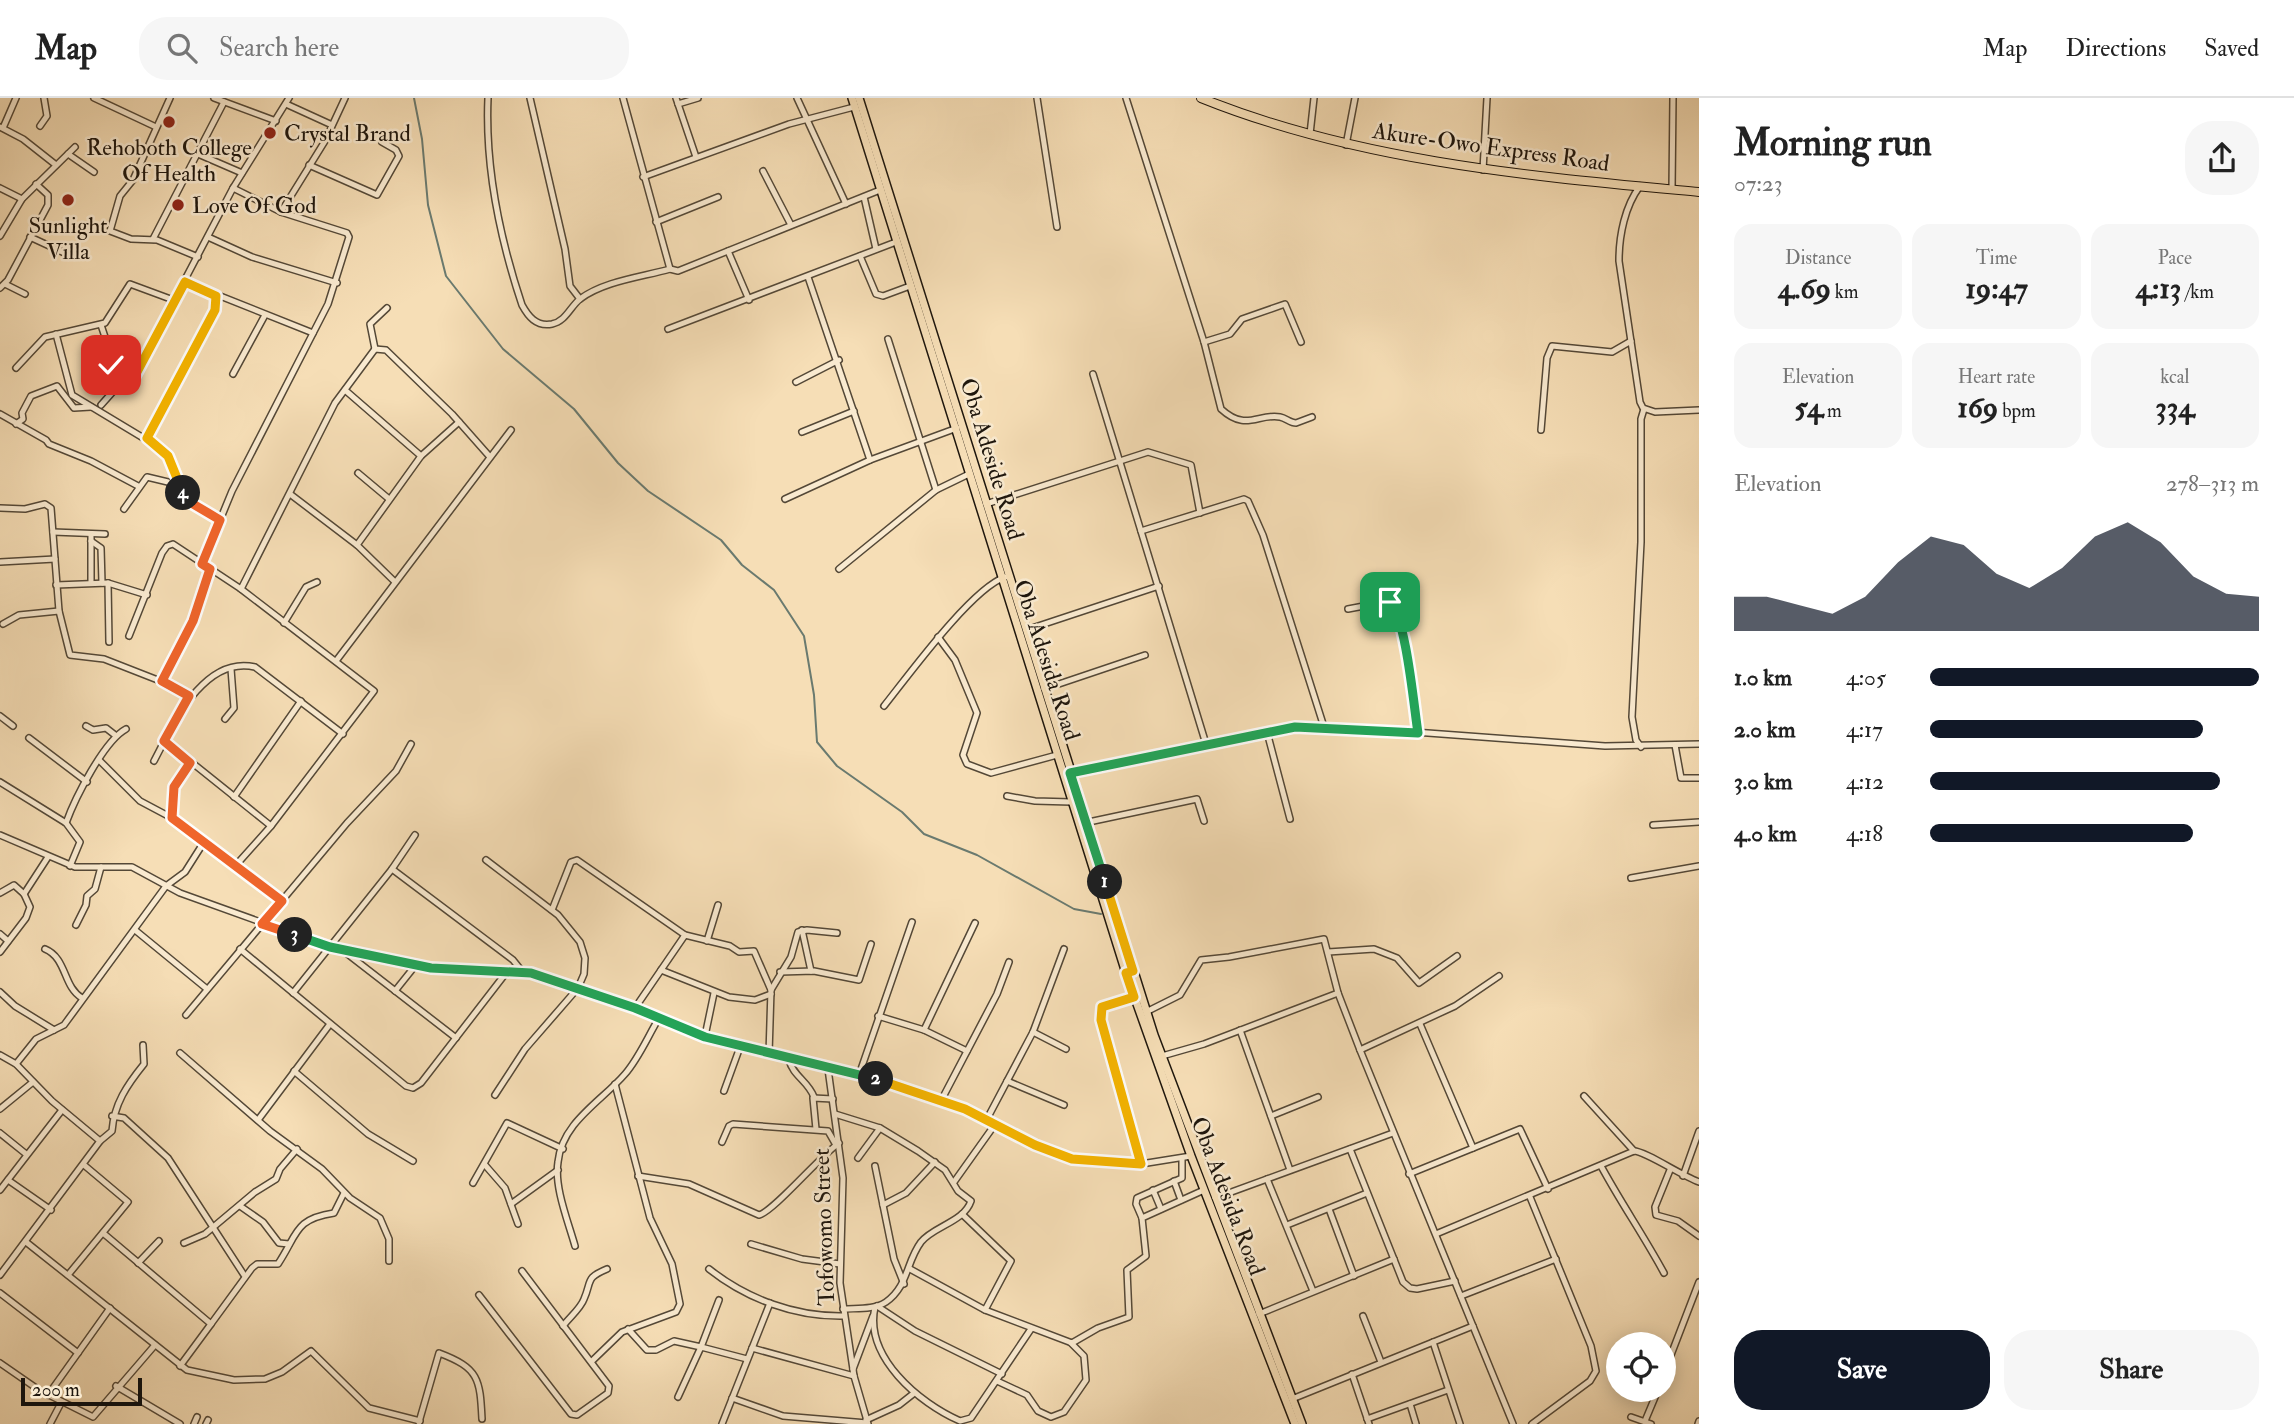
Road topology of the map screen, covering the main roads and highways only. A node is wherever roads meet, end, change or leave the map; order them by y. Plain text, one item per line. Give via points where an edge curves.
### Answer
1 (852, 98) edge
2 (859, 98) edge
3 (1200, 98) edge
4 (1699, 192) edge
5 (925, 320) junction
6 (958, 428) junction
7 (1005, 577) junction
8 (1082, 824) junction
9 (1129, 972) junction
10 (1251, 1301) junction
11 (1294, 1411) junction
12 (1295, 1424) edge
13 (1302, 1424) edge

1 - 5 main road, Oba Adesida Road via 910,286
2 - 5 main road
3 - 4 highway, Akure-Owo Express Road via 1346,145 1483,170
5 - 6 main road, Oba Adesida Road
6 - 7 main road, Oba Adesida Road
6 - 7 main road, Oba Adeside Road via 988,502
7 - 8 main road, Oba Adeside Road via 1026,630
7 - 8 main road, Oba Adesida Road via 1071,802
8 - 9 main road, Oba Adesida Road
9 - 10 main road
9 - 10 main road, Oba Adesida Road via 1186,1157
10 - 11 main road, Oba Adesida Road
10 - 11 main road
11 - 12 main road, Oba Adesida Road
11 - 13 main road

